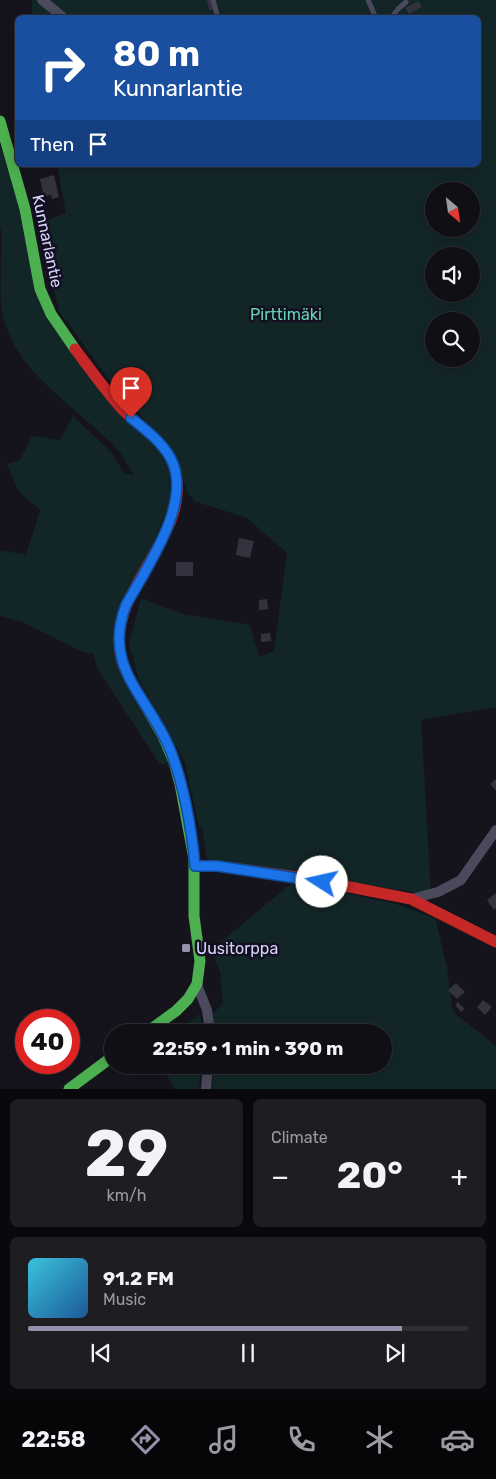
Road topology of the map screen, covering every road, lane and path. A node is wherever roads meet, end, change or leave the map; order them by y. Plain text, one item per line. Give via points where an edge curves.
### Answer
1 (42, 0) edge
2 (213, 0) edge
3 (368, 0) edge
4 (406, 2) dead end
5 (60, 15) edge
6 (217, 15) edge
7 (375, 15) edge
8 (394, 15) edge
9 (0, 121) edge
10 (496, 830) edge
11 (195, 866) junction
12 (411, 899) junction
13 (496, 942) edge
14 (197, 985) junction
15 (158, 1024) edge
16 (209, 1024) edge
17 (104, 1064) edge
18 (207, 1074) edge
19 (69, 1089) edge
20 (206, 1089) edge

1 - 5 street
2 - 6 lane
3 - 7 lane
4 - 8 lane
9 - 11 main road, Kunnarlantie via 2,137 26,211 39,286 49,311 100,382 131,418 164,448 175,470 177,491 170,520 126,605 118,639 125,668 169,746 177,769
10 - 12 street via 461,880 438,892
11 - 12 main road via 304,878
11 - 14 main road, Kunnarlantie via 195,922 200,960
12 - 13 main road
14 - 15 main road via 184,1005
14 - 16 street
17 - 19 main road
18 - 20 street

